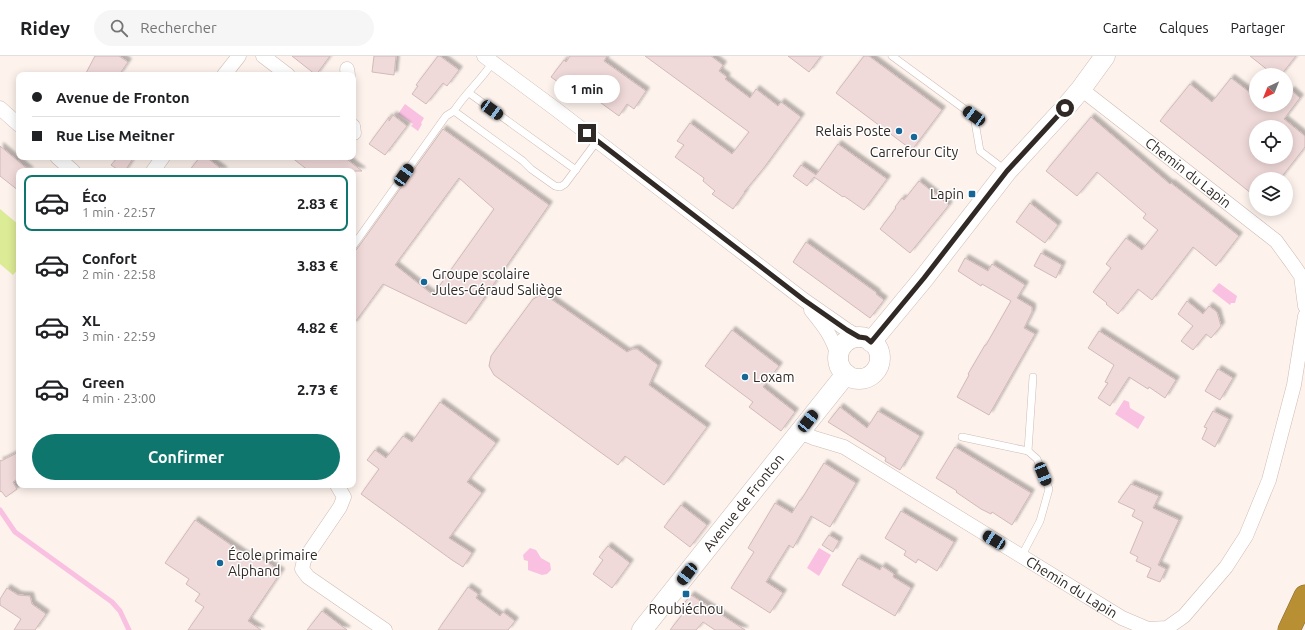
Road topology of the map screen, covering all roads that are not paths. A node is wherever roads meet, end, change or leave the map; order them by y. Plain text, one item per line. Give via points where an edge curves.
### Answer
1 (238, 56) edge
2 (262, 56) edge
3 (892, 56) edge
4 (1105, 56) edge
5 (488, 59) edge
6 (226, 72) edge
7 (284, 72) edge
8 (1081, 89) junction
9 (469, 93) junction
10 (0, 108) edge
11 (454, 111) junction
12 (16, 122) edge
13 (597, 141) junction
14 (60, 160) edge
15 (70, 168) edge
16 (576, 170) junction
17 (1007, 171) junction
18 (356, 242) edge
19 (804, 300) junction
20 (1305, 306) edge
21 (1305, 316) edge
22 (865, 339) junction
23 (1033, 377) dead end
24 (838, 380) junction
25 (807, 435) junction
26 (962, 437) dead end
27 (1028, 451) junction
28 (339, 488) edge
29 (1021, 557) junction
30 (1305, 596) edge
31 (385, 630) edge
32 (642, 630) edge
33 (1290, 630) edge

1 - 6 street
2 - 7 street
3 - 17 lane via 974,116 980,151
4 - 8 main road
5 - 9 lane
5 - 13 street
8 - 17 main road
8 - 20 street, Chemin du Lapin via 1276,241 1301,276
9 - 11 lane
9 - 16 lane
10 - 12 street
11 - 16 lane via 555,186 565,184
11 - 18 lane via 446,116
13 - 16 lane
13 - 19 street
14 - 15 street
17 - 22 main road via 924,278
19 - 22 street via 847,330
19 - 24 street via 830,334
21 - 29 street, Chemin du Lapin via 1294,385 1269,480 1246,536 1226,567 1184,616 1167,628 1148,629 1122,618
22 - 24 main road via 849,340 841,348
22 - 24 main road via 876,346 879,352 880,359 875,371 864,378
23 - 27 lane
24 - 25 main road, Avenue de Fronton
25 - 29 street, Chemin du Lapin via 844,447
25 - 32 main road, Avenue de Fronton
26 - 27 lane
27 - 29 lane via 1037,459 1049,489 1040,521
28 - 31 street via 344,497 340,507 304,560 302,569 308,577
30 - 33 highway

